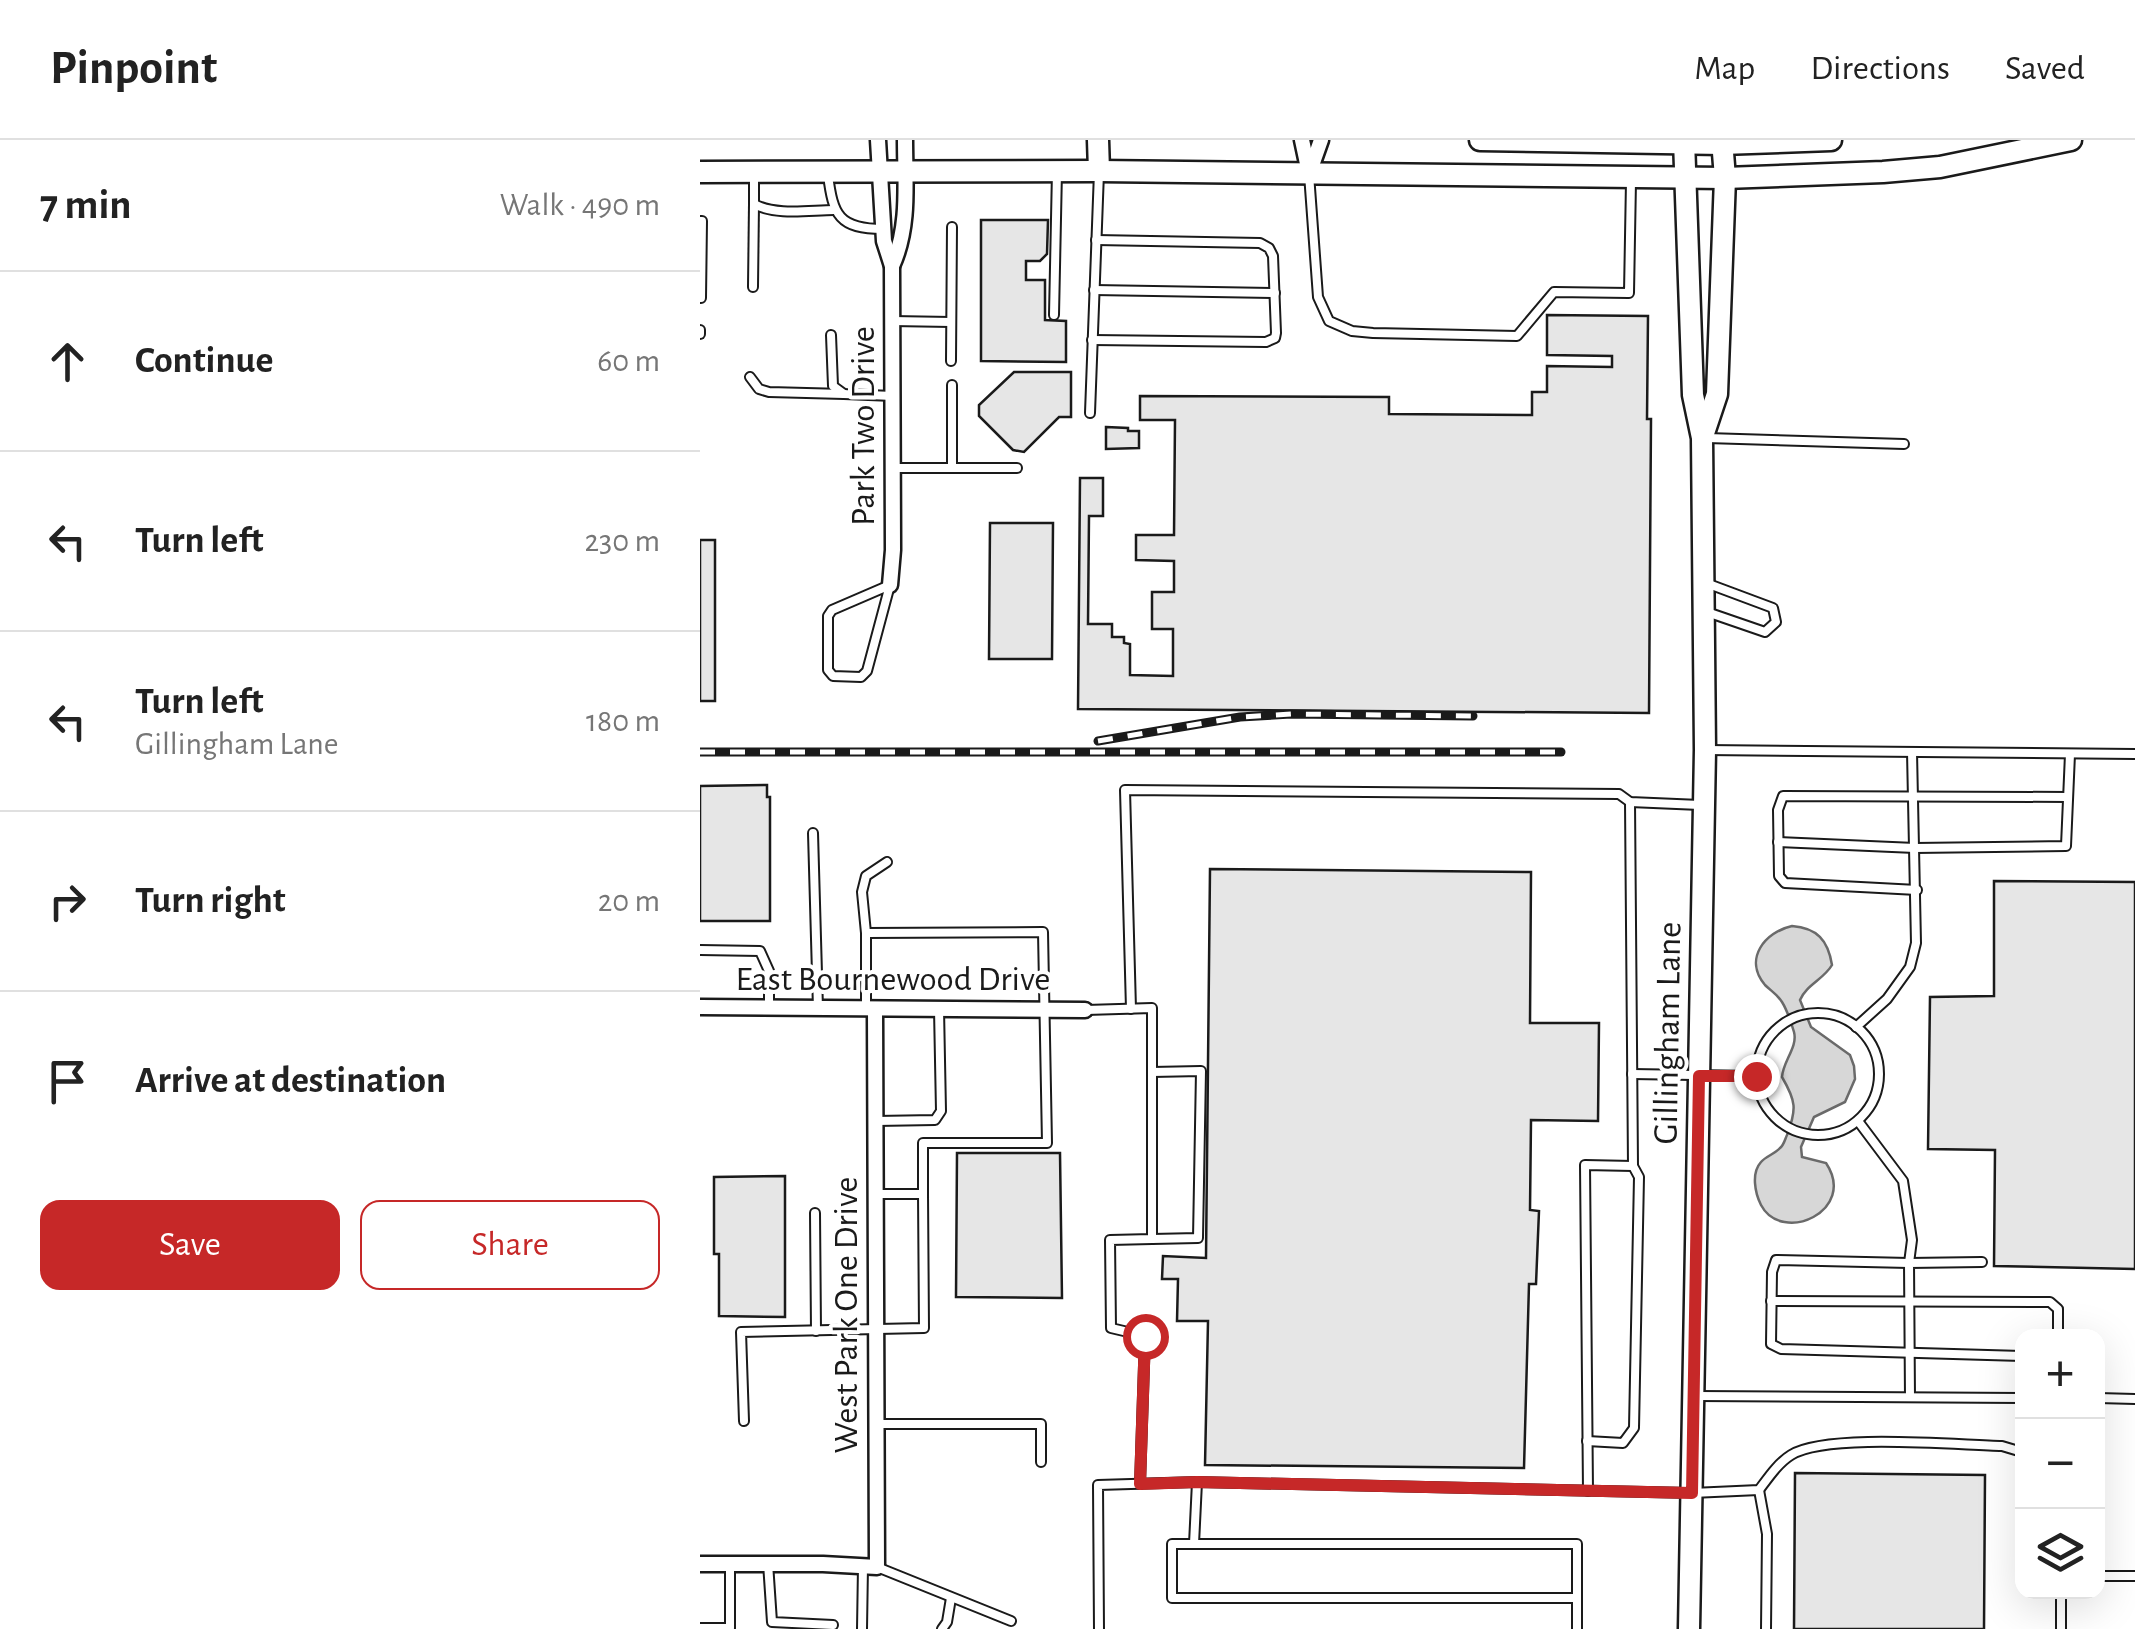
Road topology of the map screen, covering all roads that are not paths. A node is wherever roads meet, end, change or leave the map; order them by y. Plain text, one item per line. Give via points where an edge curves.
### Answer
1 (878, 140) edge
2 (906, 140) edge
3 (1098, 140) edge
4 (1302, 140) edge
5 (1321, 140) edge
6 (1480, 140) edge
7 (1831, 140) edge
8 (2071, 140) edge
9 (1684, 142) edge
10 (1722, 142) edge
11 (754, 170) junction
12 (828, 170) junction
13 (880, 171) junction
14 (905, 171) junction
15 (1056, 171) junction
16 (700, 172) edge
17 (1098, 172) junction
18 (1309, 174) junction
19 (1631, 176) junction
20 (1686, 177) junction
21 (1725, 178) junction
22 (754, 204) junction
23 (834, 210) junction
24 (700, 221) edge
25 (952, 227) dead end
26 (883, 229) junction
27 (1096, 240) junction
28 (892, 266) junction
29 (753, 288) dead end
30 (1094, 290) junction
31 (1275, 293) junction
32 (702, 298) edge
33 (1054, 315) dead end
34 (892, 321) junction
35 (952, 322) junction
36 (831, 335) dead end
37 (1092, 340) junction
38 (951, 361) dead end
39 (750, 376) dead end
40 (952, 385) dead end
41 (844, 394) junction
42 (892, 396) junction
43 (1090, 413) dead end
44 (1702, 438) junction
45 (1904, 444) dead end
46 (893, 468) junction
47 (952, 468) junction
48 (1017, 468) dead end
49 (1704, 583) junction
50 (890, 586) junction
51 (1704, 610) junction
52 (1705, 750) junction
53 (1912, 752) junction
54 (2070, 754) junction
55 (2135, 754) edge
56 (2068, 797) junction
57 (1914, 798) junction
58 (1630, 802) junction
59 (1704, 806) junction
60 (813, 833) dead end
61 (1778, 842) junction
62 (1915, 848) junction
63 (887, 862) dead end
64 (1917, 890) junction
65 (866, 933) junction
66 (700, 950) edge
67 (700, 1008) edge
68 (769, 1008) junction
69 (818, 1008) junction
70 (870, 1009) junction
71 (939, 1009) junction
72 (1131, 1009) junction
73 (1046, 1010) junction
74 (1085, 1010) joint
75 (1856, 1027) junction
76 (1152, 1072) junction
77 (1632, 1074) junction
78 (1699, 1076) junction
79 (1756, 1076) junction
80 (1858, 1121) junction
81 (876, 1122) junction
82 (1633, 1166) junction
83 (876, 1194) junction
84 (923, 1194) junction
85 (815, 1213) dead end
86 (1152, 1240) junction
87 (1909, 1262) junction
88 (1982, 1262) dead end
89 (1771, 1301) junction
90 (1909, 1302) junction
91 (2058, 1329) edge
92 (876, 1330) junction
93 (816, 1332) junction
94 (1910, 1354) junction
95 (2015, 1356) edge
96 (1693, 1396) junction
97 (1910, 1397) junction
98 (2015, 1398) edge
99 (2105, 1398) edge
100 (2135, 1399) edge
101 (744, 1421) dead end
102 (876, 1424) junction
103 (1587, 1441) junction
104 (2015, 1450) edge
105 (1041, 1462) dead end
106 (1197, 1482) junction
107 (1140, 1484) junction
108 (1759, 1490) junction
109 (1588, 1491) junction
110 (1692, 1493) junction
111 (1194, 1544) junction
112 (700, 1564) edge
113 (730, 1564) junction
114 (768, 1564) junction
115 (870, 1567) junction
116 (2105, 1576) edge
117 (2135, 1576) edge
118 (951, 1598) junction
119 (1577, 1598) junction
120 (2062, 1599) edge
121 (1011, 1621) dead end
122 (833, 1625) dead end
123 (700, 1628) edge
124 (862, 1629) edge
125 (942, 1629) edge
126 (1099, 1629) edge
127 (1576, 1629) edge
128 (1689, 1629) edge
129 (1766, 1629) edge
130 (2061, 1629) edge

1 - 13 street, Park Two Drive
2 - 14 street, Park Two Drive
3 - 17 street
4 - 18 street
5 - 18 street
6 - 9 street
7 - 10 street
8 - 21 street via 1940,166
9 - 10 street
9 - 20 street, Gillingham Lane
10 - 21 street, Gillingham Lane
11 - 12 street
11 - 16 street
11 - 22 lane
12 - 13 street
12 - 23 lane
13 - 14 street
13 - 26 street, Park Two Drive
14 - 15 street
14 - 28 street, Park Two Drive via 904,228
15 - 17 street
15 - 33 lane
17 - 18 street
17 - 27 lane
18 - 19 street
18 - 19 lane via 1318,297 1329,321 1374,333 1517,336 1554,292 1629,293
19 - 20 street
20 - 21 street
20 - 44 street, Gillingham Lane via 1693,395
21 - 44 street, Gillingham Lane via 1717,394
22 - 23 lane via 766,210
22 - 29 lane
23 - 26 lane via 848,224
24 - 32 lane
25 - 35 lane
26 - 28 street, Park Two Drive
27 - 30 lane
27 - 31 lane via 1260,243 1274,256
28 - 34 street, Park Two Drive
30 - 31 lane
30 - 37 lane
31 - 37 lane via 1276,332 1266,342
34 - 35 lane
34 - 42 street, Park Two Drive
35 - 38 lane
36 - 41 lane via 832,386
37 - 43 lane
39 - 41 lane via 769,392
40 - 47 lane
41 - 42 lane
42 - 46 street, Park Two Drive
44 - 45 lane
44 - 49 street, Gillingham Lane
46 - 47 lane
46 - 50 street, Park Two Drive
47 - 48 lane
49 - 51 street, Gillingham Lane
49 - 51 lane via 1773,608 1776,622 1765,632
50 - 50 lane via 867,670 862,677 833,676 828,616
51 - 52 street, Gillingham Lane
52 - 53 lane
52 - 59 street, Gillingham Lane
53 - 54 lane
53 - 57 lane
54 - 55 lane
54 - 56 lane
56 - 57 lane
56 - 62 lane via 2066,846
57 - 61 lane via 1782,796
57 - 62 lane
58 - 59 lane
58 - 72 lane via 1619,794 1125,790
58 - 77 lane
59 - 78 street, Gillingham Lane
60 - 69 lane
61 - 62 lane
61 - 64 lane via 1784,884
62 - 64 lane
63 - 65 lane via 866,876
64 - 75 lane via 1910,966
65 - 70 lane
65 - 73 lane via 1043,932
66 - 68 lane via 760,951 769,971
67 - 68 street, East Bournewood Drive
68 - 69 street, East Bournewood Drive
69 - 70 street, East Bournewood Drive
70 - 71 street, East Bournewood Drive
70 - 81 street, West Park One Drive
71 - 73 street, East Bournewood Drive
71 - 81 lane via 941,1111 934,1120
72 - 74 lane
72 - 76 lane via 1152,1008
73 - 74 street, East Bournewood Drive
73 - 84 lane via 1047,1143 923,1143
75 - 79 lane via 1825,1013 1784,1023 1769,1037
75 - 80 lane via 1880,1068 1871,1106
76 - 86 lane
76 - 86 lane via 1201,1071 1198,1238
77 - 78 lane
77 - 82 lane
78 - 79 lane
78 - 96 street, Gillingham Lane
79 - 80 lane via 1760,1096 1784,1126 1812,1136 1841,1132
80 - 87 lane via 1902,1181
81 - 83 street, West Park One Drive
82 - 103 lane via 1640,1177 1634,1428 1624,1442
82 - 103 lane via 1585,1164
83 - 84 lane
83 - 92 street, West Park One Drive
84 - 92 lane via 924,1328
85 - 93 lane
86 - 107 lane via 1110,1240 1111,1328 1145,1336
87 - 88 lane
87 - 89 lane via 1776,1260
87 - 90 lane
89 - 90 lane
89 - 94 lane via 1771,1344 1781,1349
90 - 91 lane via 2050,1302 2058,1309
90 - 94 lane
92 - 93 lane
92 - 102 street, West Park One Drive
93 - 101 lane via 741,1332
94 - 95 lane
94 - 97 lane
96 - 97 lane
96 - 110 street, Gillingham Lane
97 - 98 lane
99 - 100 lane
102 - 105 lane via 1041,1424
102 - 115 street, West Park One Drive
103 - 109 lane
104 - 108 lane via 1839,1442 1793,1453
106 - 107 lane
106 - 109 lane
106 - 111 lane
107 - 126 lane via 1098,1485
108 - 110 lane
108 - 129 lane via 1767,1534
109 - 110 lane
110 - 128 street, Gillingham Lane
111 - 119 lane via 1577,1544
111 - 119 lane via 1172,1544 1172,1598
112 - 113 street
113 - 114 street
113 - 123 lane via 730,1628
114 - 115 street
114 - 122 lane via 772,1622
115 - 118 lane
115 - 124 lane
116 - 117 lane
118 - 121 lane
118 - 125 lane
119 - 127 lane
120 - 130 lane

